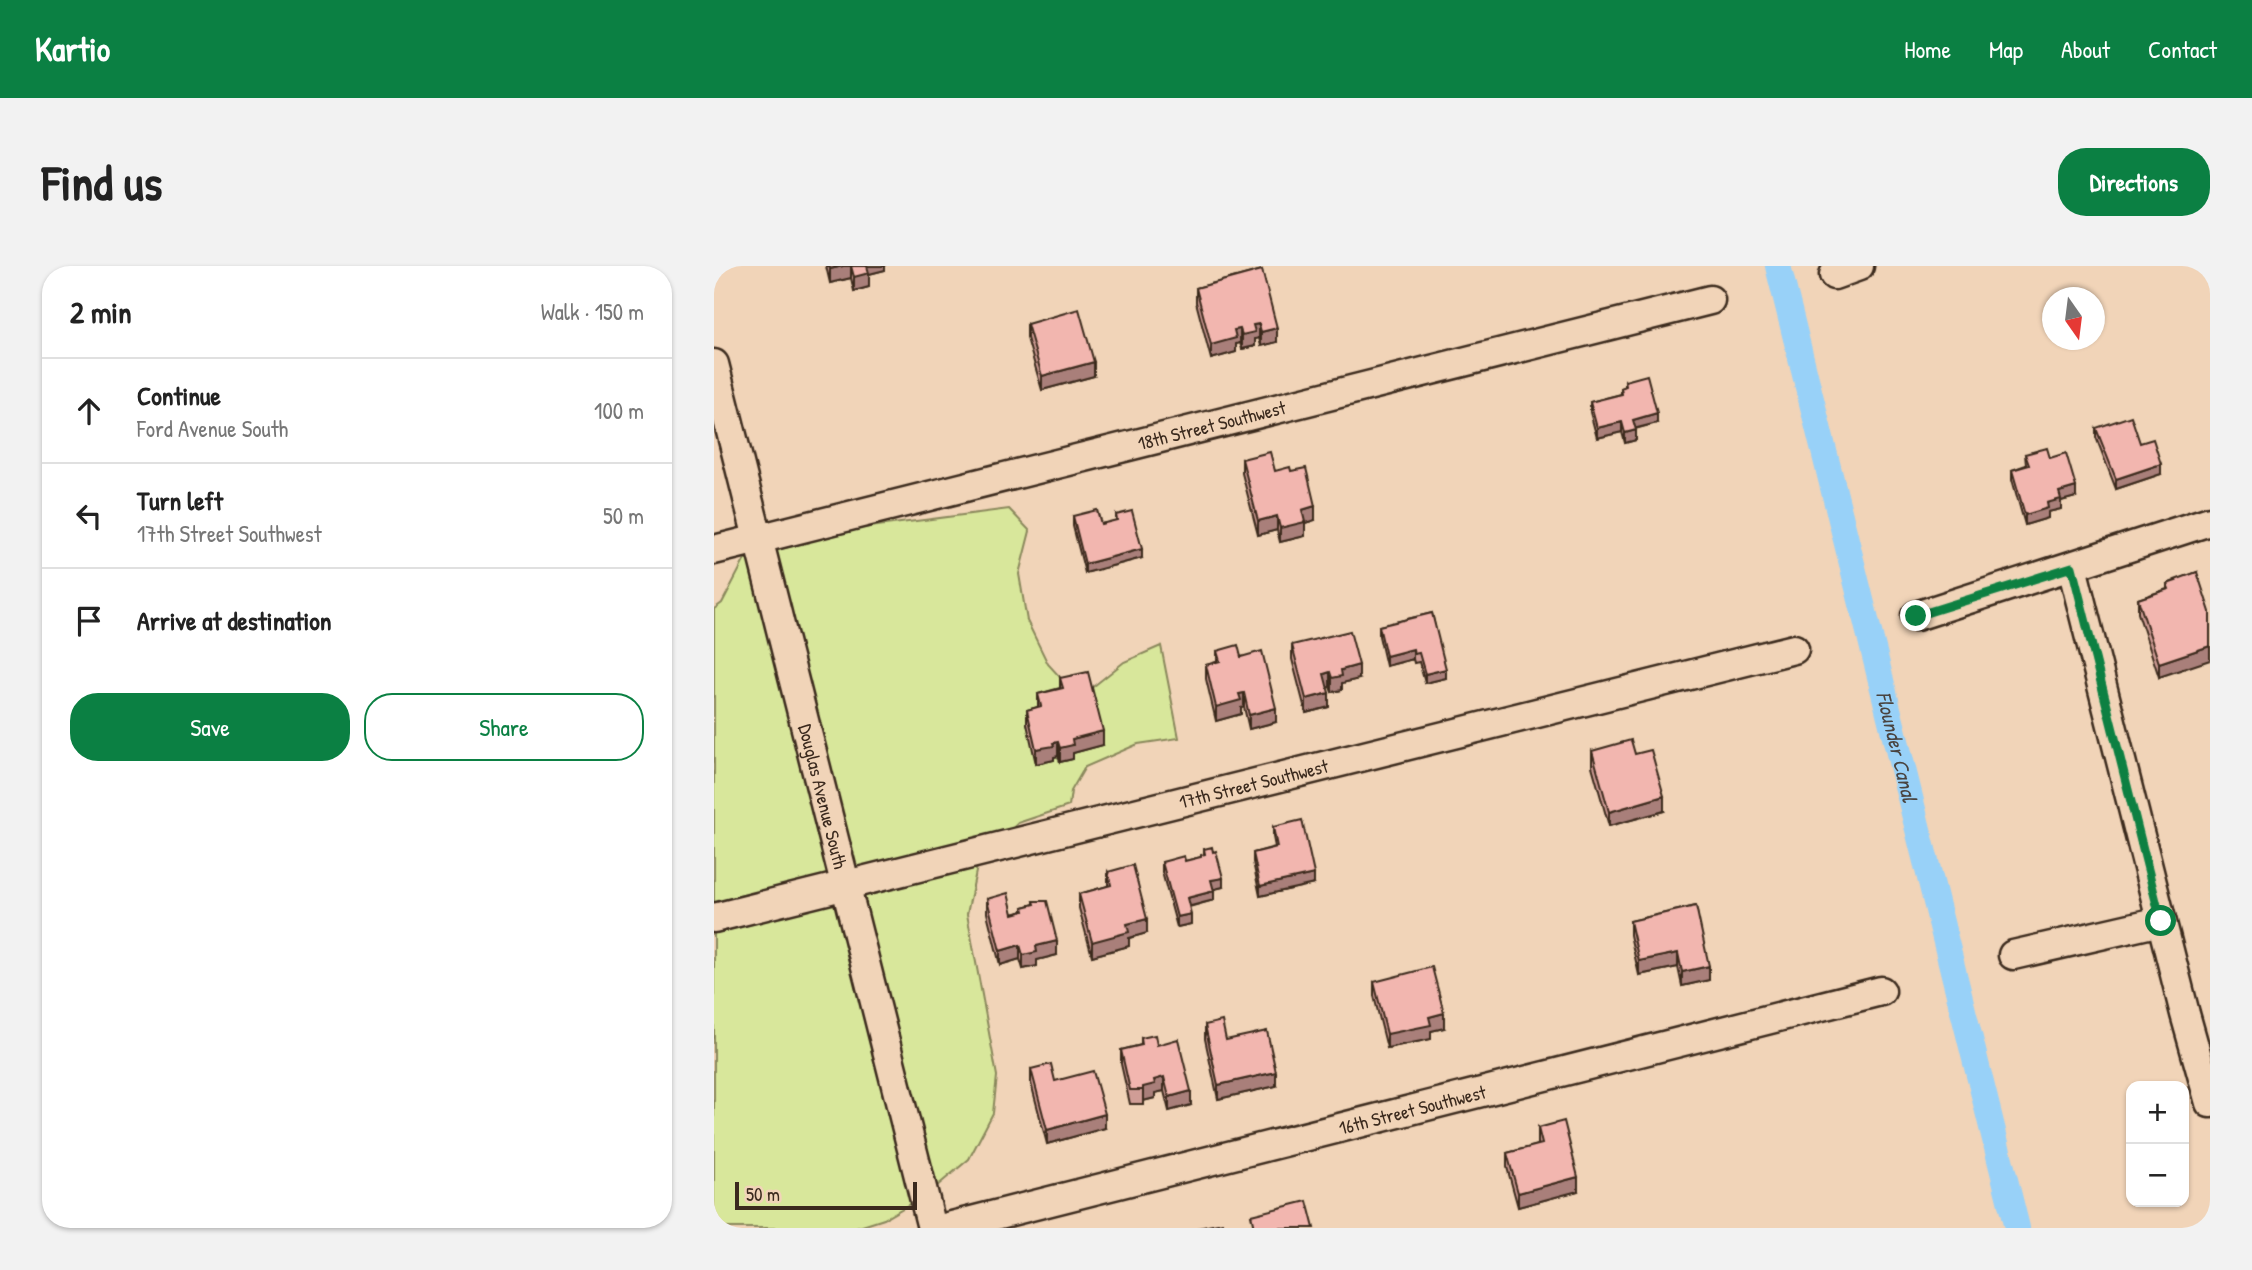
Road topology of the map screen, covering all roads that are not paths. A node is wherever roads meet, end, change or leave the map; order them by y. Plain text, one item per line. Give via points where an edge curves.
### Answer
1 (1710, 300) dead end
2 (714, 364) edge
3 (2210, 521) edge
4 (759, 539) junction
5 (714, 550) edge
6 (2072, 567) junction
7 (1916, 616) dead end
8 (1794, 649) dead end
9 (844, 886) junction
10 (714, 918) edge
11 (2161, 921) junction
12 (2013, 955) dead end
13 (1881, 991) dead end
14 (2210, 1102) edge
15 (932, 1228) edge
16 (944, 1228) edge

1 - 4 street, 18th Street Southwest
2 - 4 street, Douglas Avenue South
3 - 6 street
4 - 5 street, 18th Street Southwest
4 - 9 street, Douglas Avenue South
6 - 7 street
6 - 11 street
8 - 9 street, 17th Street Southwest
9 - 10 street, 17th Street Southwest
9 - 15 street, Douglas Avenue South
11 - 12 street
11 - 14 street
13 - 16 street, 16th Street Southwest

